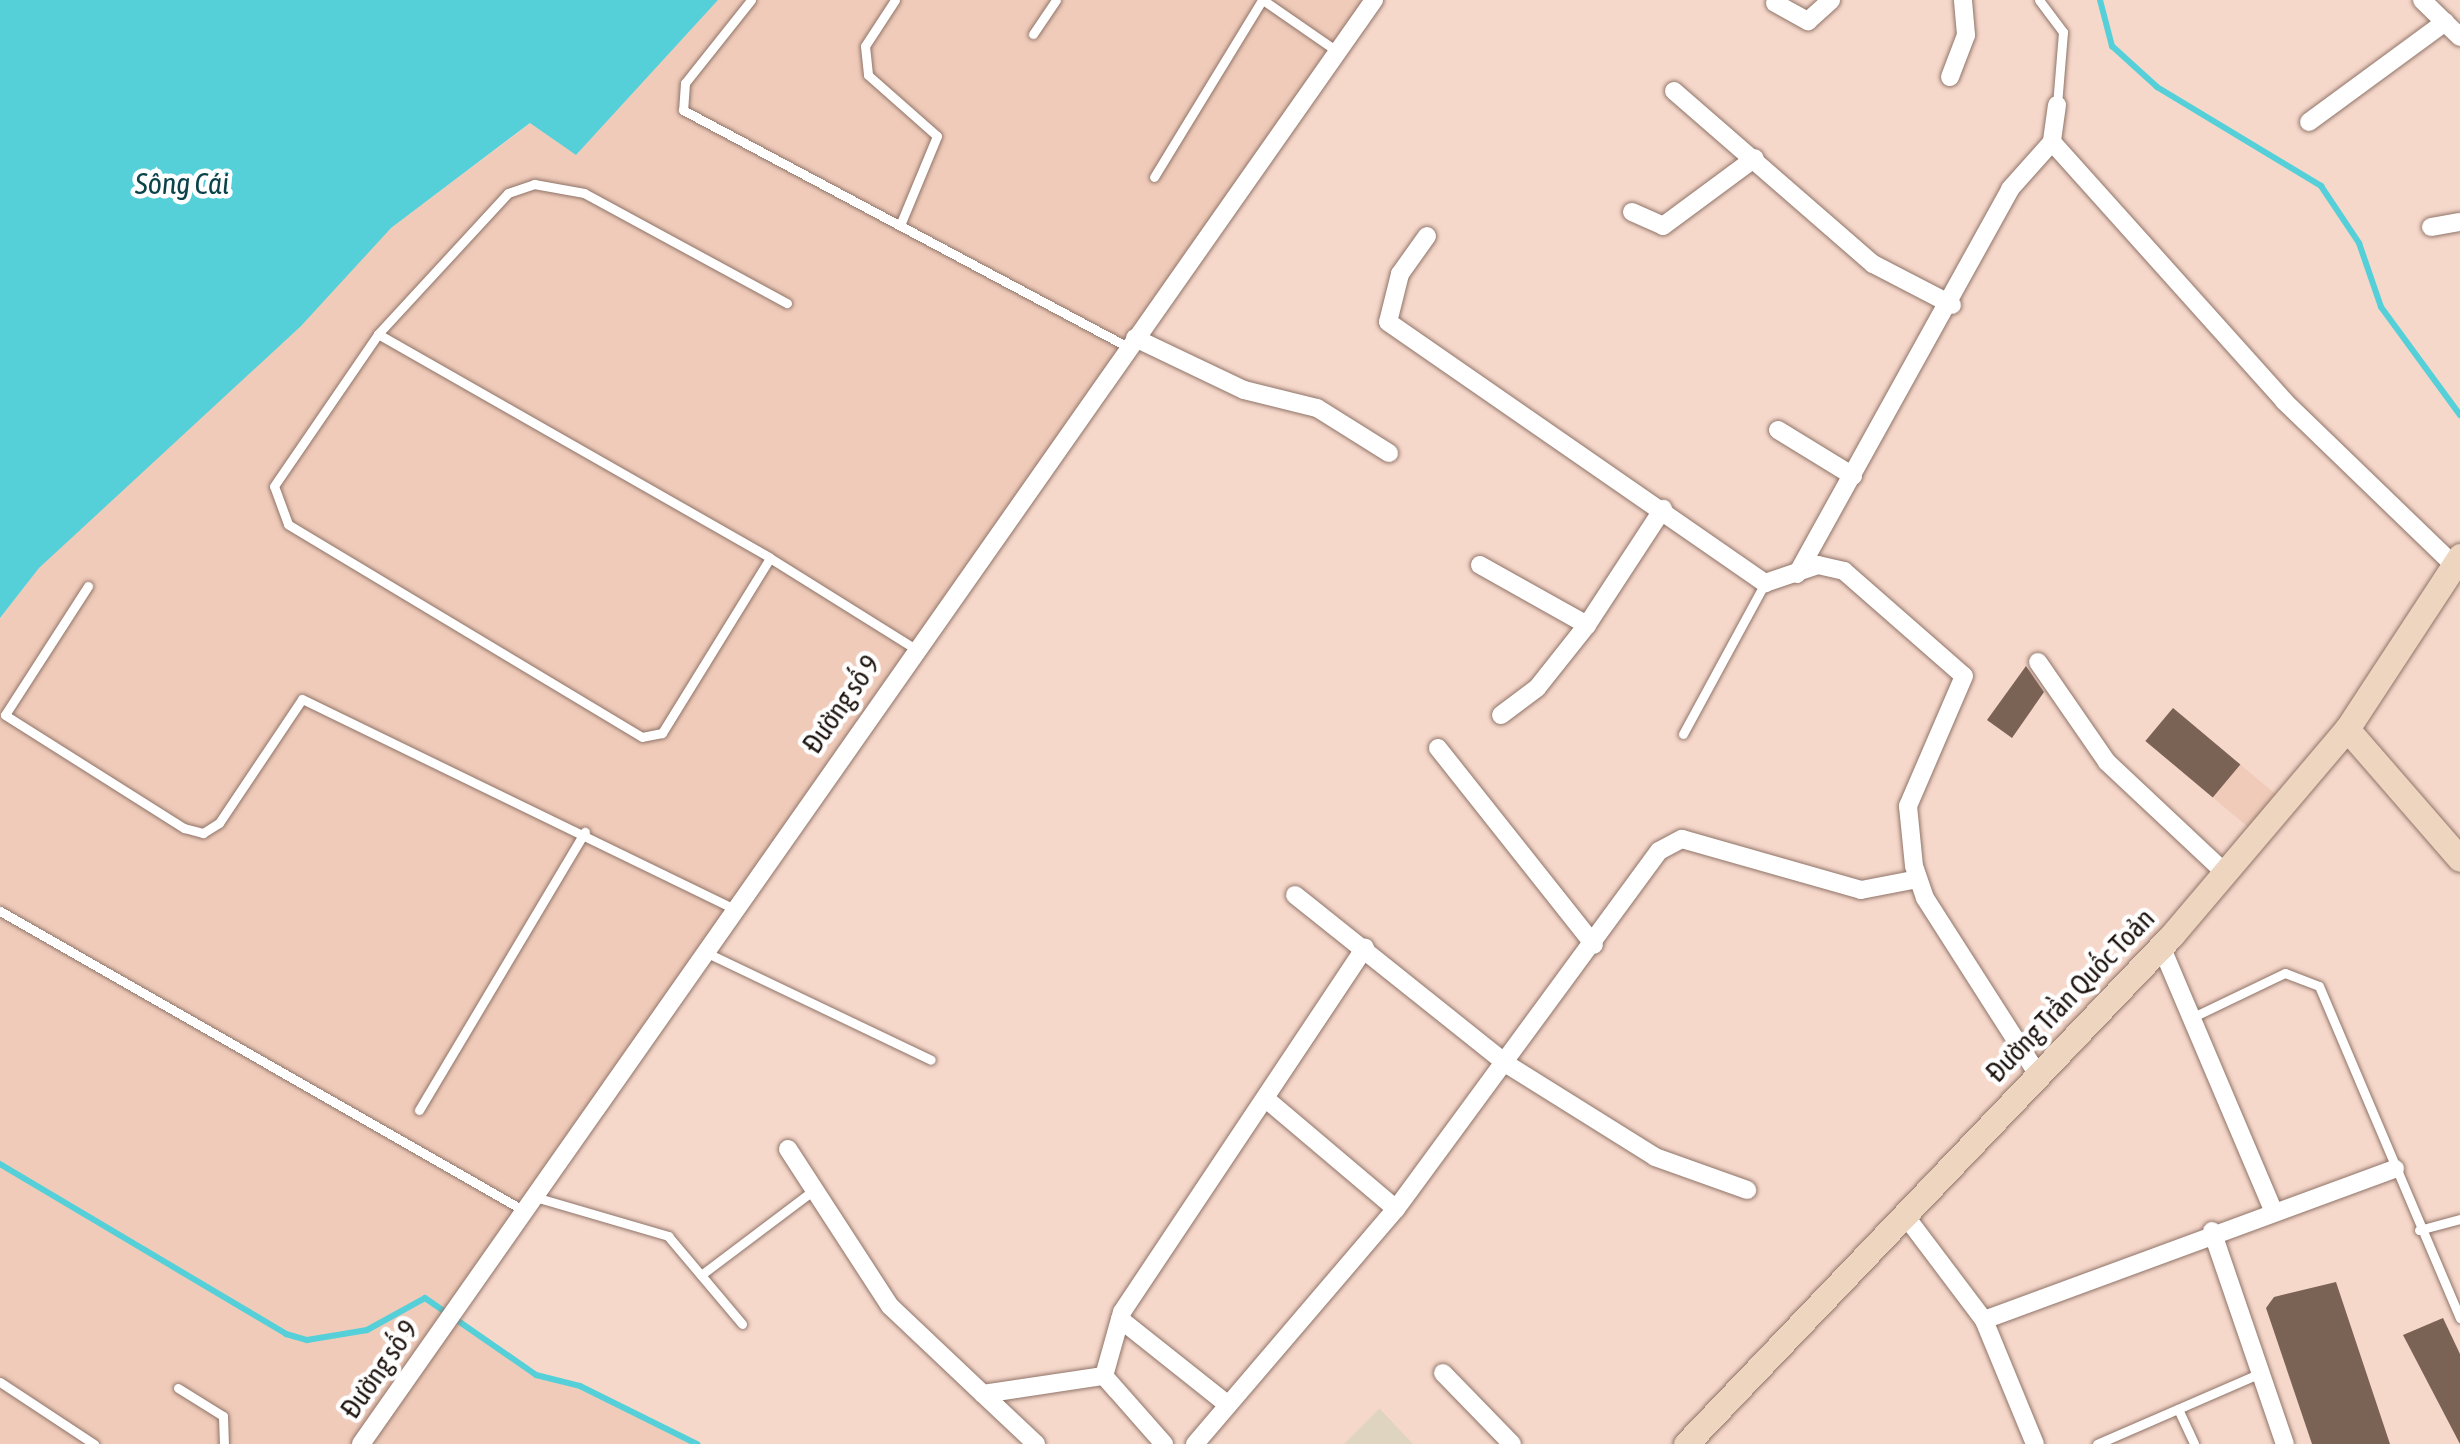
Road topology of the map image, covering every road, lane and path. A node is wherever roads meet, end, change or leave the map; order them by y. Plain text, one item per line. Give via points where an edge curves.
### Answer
1 (751, 0) edge
2 (895, 0) edge
3 (1056, 0) edge
4 (1263, 0) edge
5 (1374, 0) edge
6 (1831, 0) edge
7 (1963, 0) edge
8 (2039, 0) edge
9 (2422, 0) edge
10 (1775, 3) dead end
11 (2444, 22) junction
12 (1034, 34) dead end
13 (2460, 36) edge
14 (1338, 52) junction
15 (1950, 77) dead end
16 (1674, 91) dead end
17 (2057, 104) joint
18 (2308, 122) dead end
19 (2052, 142) junction
20 (1755, 158) junction
21 (1154, 177) dead end
22 (1632, 212) dead end
23 (2460, 222) edge
24 (900, 223) junction
25 (2432, 227) dead end
26 (1427, 236) dead end
27 (787, 303) dead end
28 (1952, 305) junction
29 (378, 334) junction
30 (1132, 342) junction
31 (1778, 430) dead end
32 (1390, 454) dead end
33 (1852, 476) junction
34 (1663, 509) junction
35 (770, 558) junction
36 (2457, 560) edge
37 (1480, 564) dead end
38 (1797, 574) junction
39 (1765, 583) junction
40 (88, 586) dead end
41 (1587, 625) junction
42 (914, 648) junction
43 (2038, 662) dead end
44 (1501, 715) dead end
45 (2, 716) edge
46 (2347, 730) junction
47 (1683, 734) dead end
48 (1438, 748) dead end
49 (585, 832) junction
50 (2460, 859) edge
51 (2224, 873) junction
52 (1918, 879) junction
53 (1294, 896) dead end
54 (732, 908) junction
55 (0, 912) edge
56 (1594, 945) junction
57 (2161, 946) junction
58 (1365, 948) junction
59 (703, 950) junction
60 (2191, 1018) junction
61 (932, 1060) dead end
62 (1508, 1064) junction
63 (2037, 1074) junction
64 (1266, 1099) junction
65 (419, 1110) dead end
66 (788, 1149) dead end
67 (2396, 1169) junction
68 (816, 1189) junction
69 (1747, 1190) dead end
70 (528, 1203) junction
71 (1396, 1209) junction
72 (2273, 1210) junction
73 (1907, 1218) junction
74 (2460, 1219) edge
75 (2419, 1230) junction
76 (2212, 1232) junction
77 (701, 1274) junction
78 (2460, 1318) edge
79 (1120, 1320) junction
80 (1984, 1320) junction
81 (742, 1324) dead end
82 (1442, 1373) dead end
83 (2260, 1373) junction
84 (1104, 1376) junction
85 (0, 1382) edge
86 (178, 1388) dead end
87 (984, 1394) junction
88 (1228, 1405) junction
89 (2178, 1408) junction
90 (94, 1444) edge
91 (224, 1444) edge
92 (360, 1444) edge
93 (1036, 1444) edge
94 (1164, 1444) edge
95 (1195, 1444) edge
96 (1512, 1444) edge
97 (1686, 1444) edge
98 (2035, 1444) edge
99 (2097, 1444) edge
100 (2194, 1444) edge
101 (2285, 1444) edge

1 - 24 lane via 685,84 683,110
2 - 24 lane via 865,46 868,75 936,136
3 - 12 lane
4 - 14 lane
4 - 21 lane
5 - 14 street, Đường số 9
6 - 10 street via 1808,20
7 - 15 street via 1966,35
8 - 17 lane via 2063,32
9 - 11 street
11 - 13 street
11 - 18 street
14 - 30 street, Đường số 9
16 - 20 street
17 - 19 street
19 - 28 street via 2010,189
19 - 36 street via 2284,400
20 - 22 street via 1663,226
20 - 28 street via 1872,264
23 - 25 street
24 - 30 lane
26 - 34 street via 1400,274 1388,322
27 - 29 lane via 584,193 534,184 508,192
28 - 33 street
29 - 35 lane
29 - 35 lane via 284,462 274,486 288,524 642,737 662,733
30 - 32 street via 1244,390 1317,408
30 - 42 street, Đường số 9
31 - 33 street
33 - 38 street
34 - 39 street
34 - 41 street
35 - 42 lane
36 - 46 main road, Đường Trần Quốc Toản
37 - 41 street
38 - 39 street
38 - 52 street via 1818,565 1844,571 1964,676 1908,806
39 - 47 lane
40 - 45 lane
41 - 44 street via 1538,688
42 - 54 street, Đường số 9
43 - 51 street via 2107,762
45 - 49 lane via 14,729 203,833 302,699
46 - 50 main road
46 - 51 main road, Đường Trần Quốc Toản
48 - 56 street
49 - 54 lane
49 - 65 lane
51 - 57 main road, Đường Trần Quốc Toản
52 - 56 street via 1861,890 1682,839 1659,851
52 - 63 street
53 - 58 street
54 - 59 street, Đường số 9
55 - 70 lane
56 - 62 street
57 - 60 street
57 - 63 main road, Đường Trần Quốc Toản
58 - 62 street
58 - 64 street
59 - 61 lane
59 - 70 street, Đường số 9
60 - 67 lane via 2285,973 2309,977 2334,1014
60 - 72 street
62 - 69 street via 1655,1157
62 - 71 street
63 - 73 main road, Đường Trần Quốc Toản
64 - 71 street
64 - 79 street
66 - 68 street
67 - 72 street
67 - 75 lane
68 - 77 lane
68 - 87 street via 890,1306
70 - 77 lane via 668,1236
70 - 92 street, Đường số 9
71 - 88 street
72 - 76 street
73 - 80 street
73 - 97 main road, Đường Trần Quốc Toản
74 - 75 lane
75 - 78 lane
76 - 80 street
76 - 83 street
77 - 81 lane
79 - 84 street
79 - 88 street
80 - 98 street
82 - 96 street
83 - 89 lane
83 - 101 street
84 - 87 street
84 - 94 street
85 - 90 lane
86 - 91 lane via 222,1416
87 - 93 street
88 - 95 street
89 - 99 lane
89 - 100 lane

